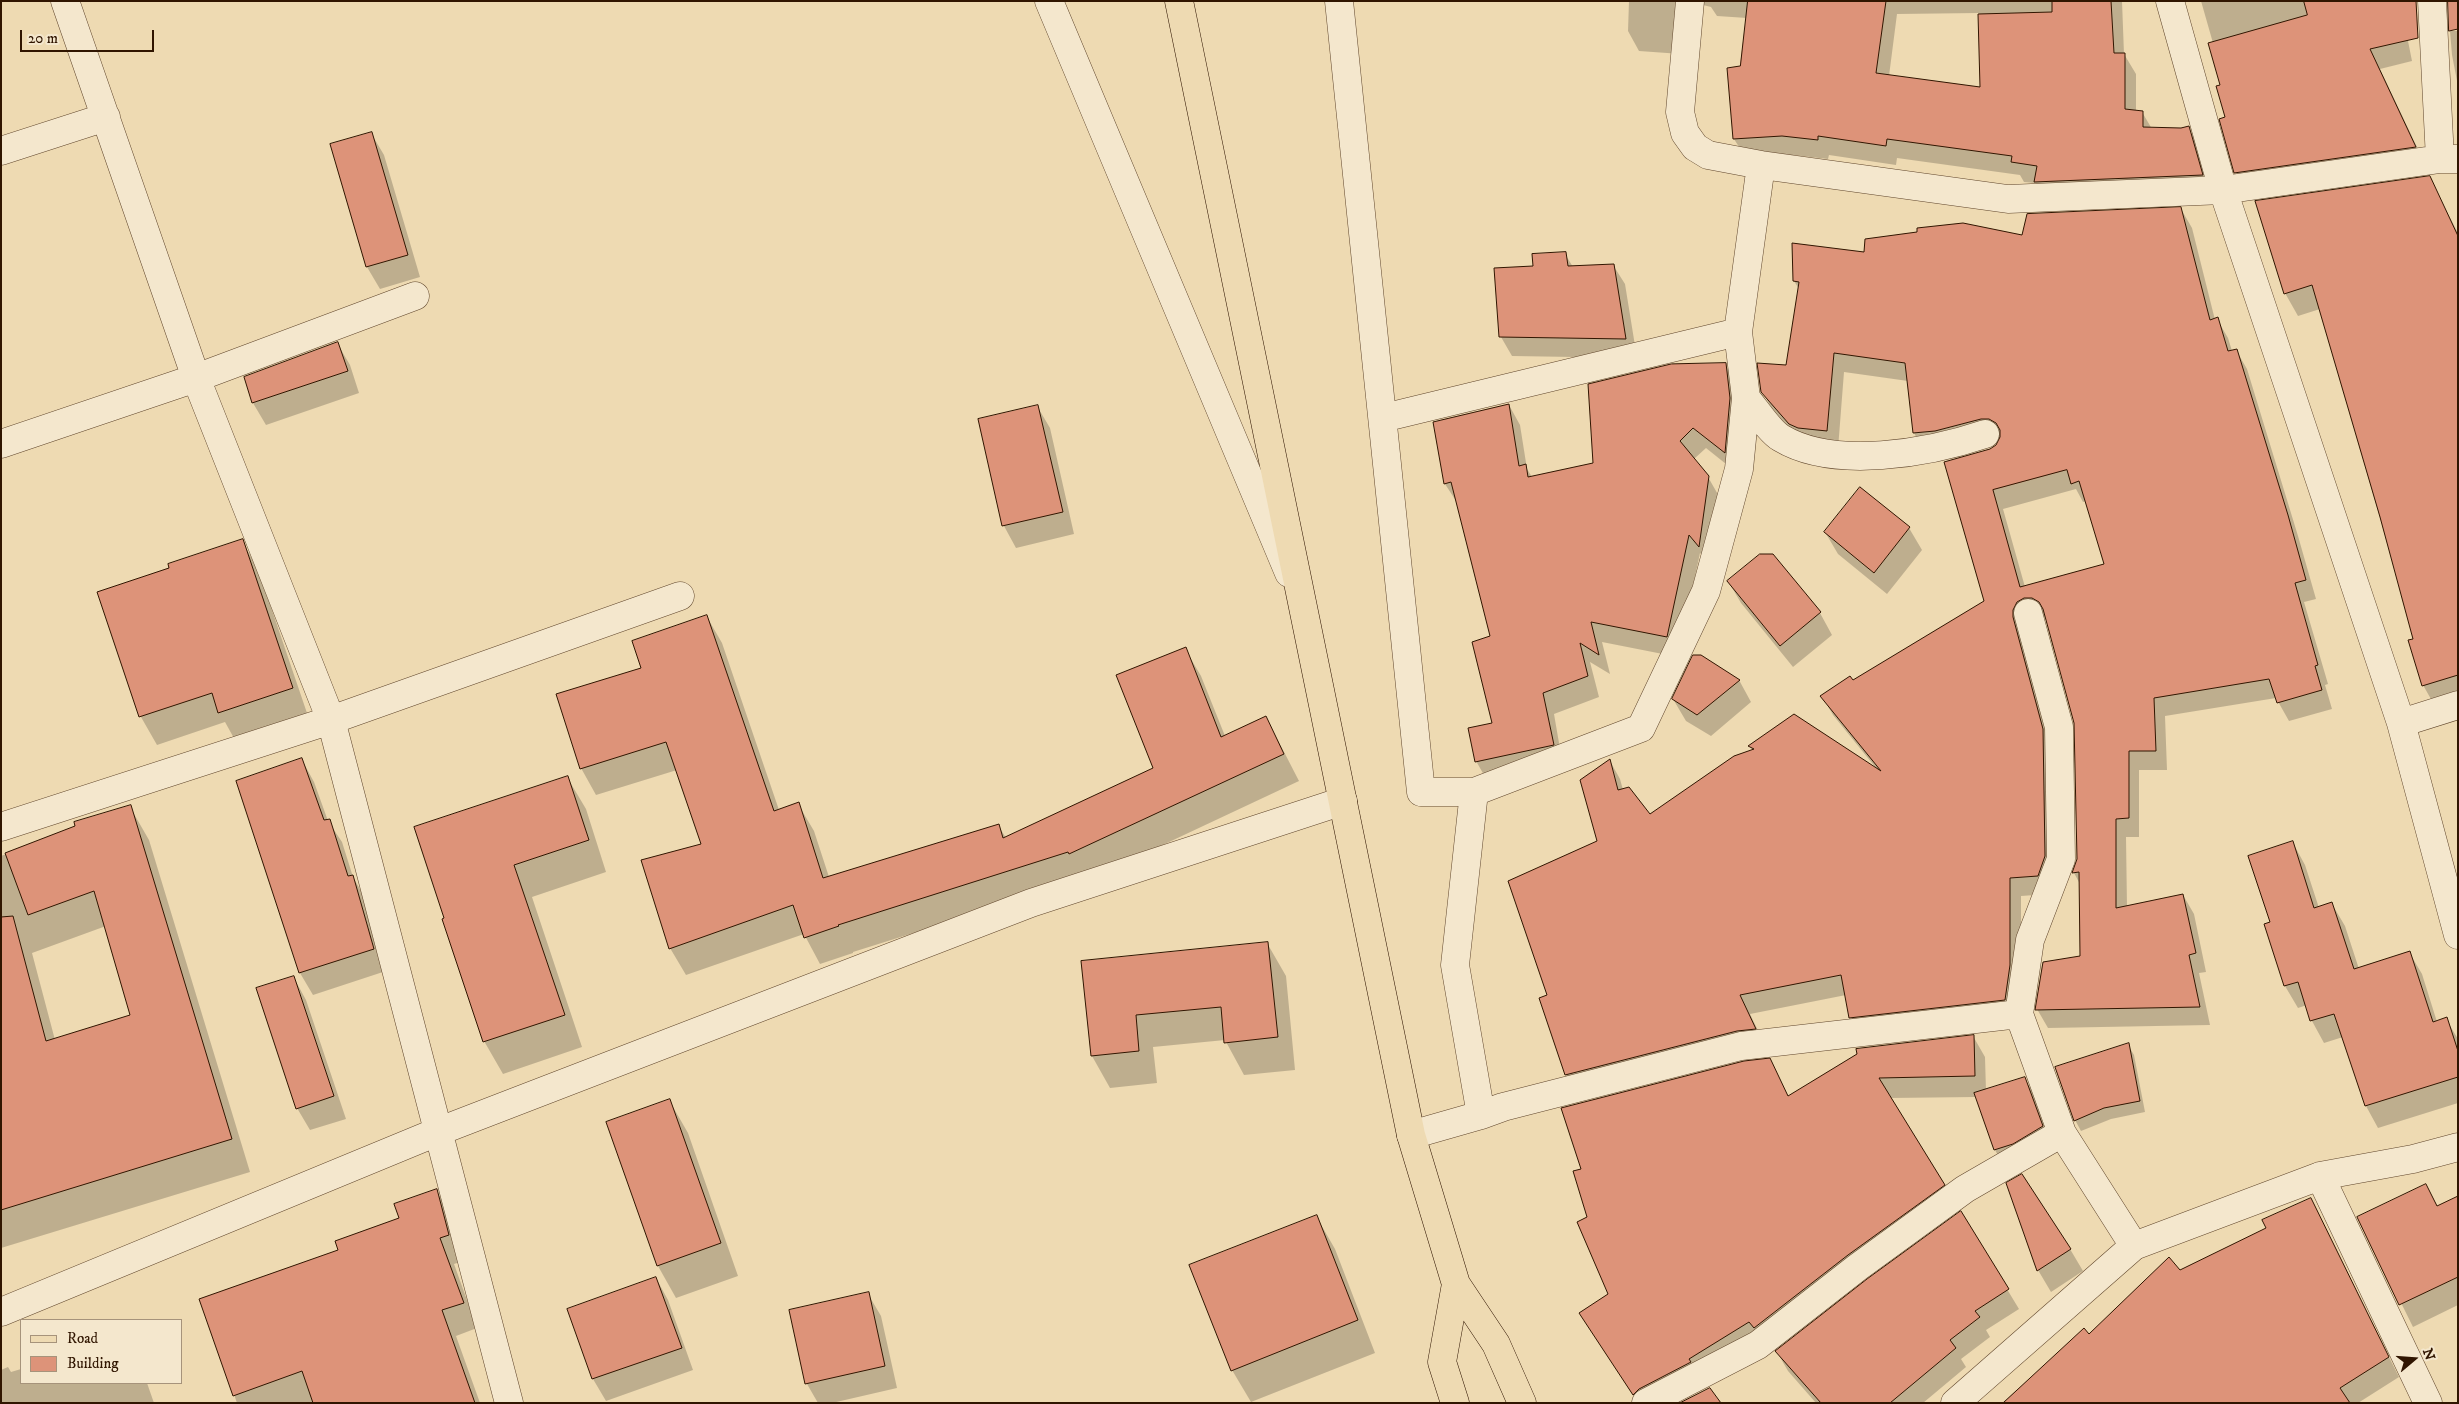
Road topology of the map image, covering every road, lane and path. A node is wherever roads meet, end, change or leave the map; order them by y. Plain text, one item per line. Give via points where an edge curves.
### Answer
1 (65, 1) edge
2 (1050, 1) edge
3 (1179, 1) edge
4 (1339, 1) edge
5 (1690, 1) edge
6 (2170, 1) edge
7 (2432, 1) edge
8 (106, 117) junction
9 (1, 151) edge
10 (2449, 159) edge
11 (1761, 165) junction
12 (2223, 190) junction
13 (415, 296) dead end
14 (1738, 332) junction
15 (196, 378) junction
16 (1746, 398) junction
17 (1383, 418) junction
18 (1985, 434) dead end
19 (1, 444) edge
20 (680, 596) dead end
21 (1303, 606) junction
22 (2028, 612) dead end
23 (2458, 705) edge
24 (331, 720) junction
25 (2401, 723) junction
26 (1474, 792) junction
27 (1343, 801) junction
28 (1, 827) edge
29 (2458, 935) edge
30 (2019, 1014) junction
31 (1481, 1115) junction
32 (437, 1132) junction
33 (2062, 1133) junction
34 (1412, 1135) junction
35 (2458, 1147) edge
36 (2320, 1176) junction
37 (2134, 1246) junction
38 (1456, 1284) junction
39 (1, 1312) edge
40 (509, 1403) edge
41 (1456, 1403) edge
42 (1522, 1403) edge
43 (1646, 1403) edge
44 (1955, 1403) edge
45 (2428, 1403) edge

1 - 8 street
2 - 21 street
3 - 21 main road
4 - 17 street
5 - 11 street via 1680,112 1685,133 1695,147 1708,155
6 - 12 street
7 - 10 street
8 - 9 street
8 - 15 street
10 - 12 street
11 - 12 street via 2008,198
11 - 14 street
12 - 25 street
13 - 15 street
14 - 16 street
14 - 17 street
15 - 19 street
15 - 24 street
16 - 18 street via 1780,437 1817,452 1872,457 1955,444
16 - 26 street via 1739,468 1706,591 1641,728
17 - 26 street via 1422,792
20 - 24 street
21 - 27 main road
22 - 30 street via 2059,727 2060,859 2030,940
23 - 25 street
24 - 28 street
24 - 32 street
25 - 29 street
26 - 31 street via 1455,965
27 - 32 street via 1031,903
27 - 34 main road
30 - 31 street via 1741,1046
30 - 33 street
31 - 34 street
32 - 39 street
32 - 40 street
33 - 37 street
33 - 43 street via 1965,1189 1758,1345
34 - 38 main road
35 - 36 street
36 - 37 street
36 - 45 street
37 - 44 street
38 - 41 main road via 1442,1362
38 - 42 main road via 1496,1344

